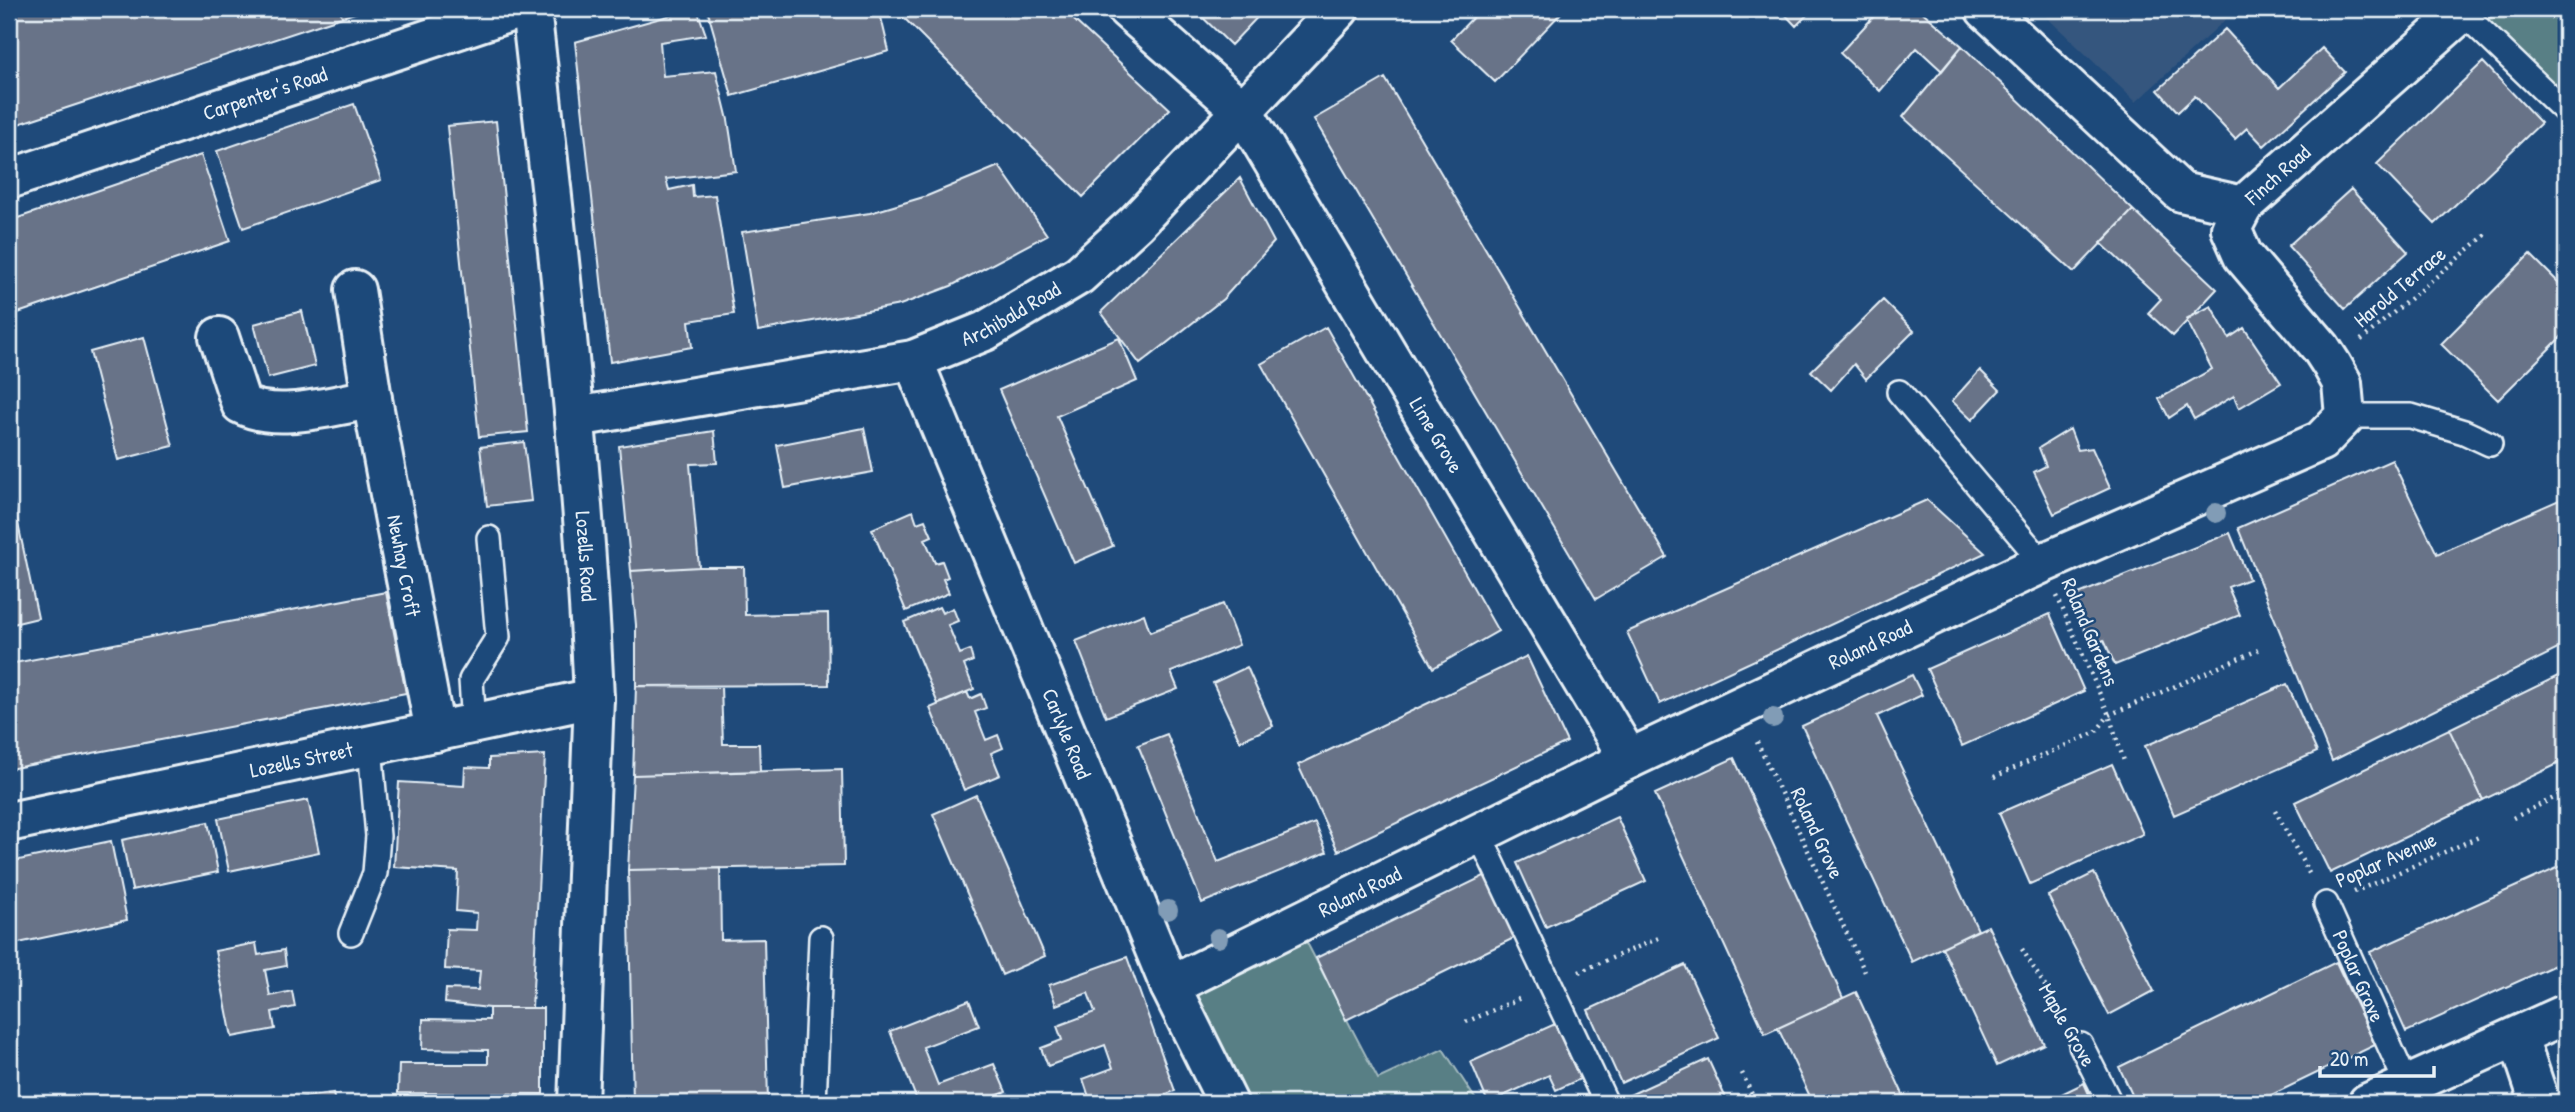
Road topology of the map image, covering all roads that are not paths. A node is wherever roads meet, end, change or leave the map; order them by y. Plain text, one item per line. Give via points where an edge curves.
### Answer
1 (519, 9) edge
2 (531, 9) edge
3 (1127, 9) edge
4 (1339, 9) edge
5 (1985, 9) edge
6 (2464, 10) edge
7 (1243, 111) junction
8 (2566, 112) edge
9 (9, 179) edge
10 (2243, 205) junction
11 (355, 290) dead end
12 (219, 337) dead end
13 (914, 360) junction
14 (1899, 392) dead end
15 (372, 399) junction
16 (2345, 416) junction
17 (576, 417) junction
18 (2490, 444) dead end
19 (489, 538) dead end
20 (2043, 563) junction
21 (594, 698) junction
22 (474, 725) junction
23 (435, 732) junction
24 (370, 747) junction
25 (1629, 759) junction
26 (9, 822) edge
27 (1479, 834) junction
28 (2326, 904) road end
29 (351, 933) dead end
30 (821, 938) dead end
31 (1170, 986) junction
32 (2566, 1014) edge
33 (2518, 1037) junction
34 (2081, 1045) road end
35 (2407, 1085) junction
36 (578, 1103) edge
37 (814, 1103) edge
38 (1227, 1103) edge
39 (1606, 1103) edge
40 (2110, 1103) edge
41 (2368, 1103) edge
42 (2540, 1103) edge

1 - 9 street, Carpenter's Road
2 - 17 street, Lozells Road
3 - 7 street, Lime Grove
4 - 7 street, Archibald Road
5 - 10 street, Finch Road via 2181,192
6 - 8 lane
6 - 10 street, Finch Road
7 - 13 street, Archibald Road via 1136,223 1079,275 985,331
7 - 25 street, Lime Grove
10 - 16 street via 2231,229 2242,256 2332,365 2342,383
11 - 15 street, Newhay Croft
12 - 15 street via 240,404 254,411 276,414
13 - 17 street, Archibald Road
13 - 31 street, Carlyle Road
14 - 20 lane
15 - 23 street, Newhay Croft
16 - 18 lane via 2411,416
16 - 20 street, Roland Road via 2321,441
17 - 21 street, Lozells Road
19 - 22 lane via 498,637 471,680
20 - 25 street, Roland Road
21 - 22 street, Lozells Street
21 - 36 street, Lozells Road
22 - 23 street, Lozells Street
23 - 24 street, Lozells Street
24 - 26 street, Lozells Street
24 - 29 lane via 378,836 375,873
25 - 27 street, Roland Road
27 - 31 street, Roland Road
27 - 39 lane
28 - 35 lane, Poplar Grove
30 - 37 lane
31 - 38 street, Carlyle Road
32 - 33 street
33 - 35 street
33 - 42 street
34 - 40 lane, Maple Grove
35 - 41 street

